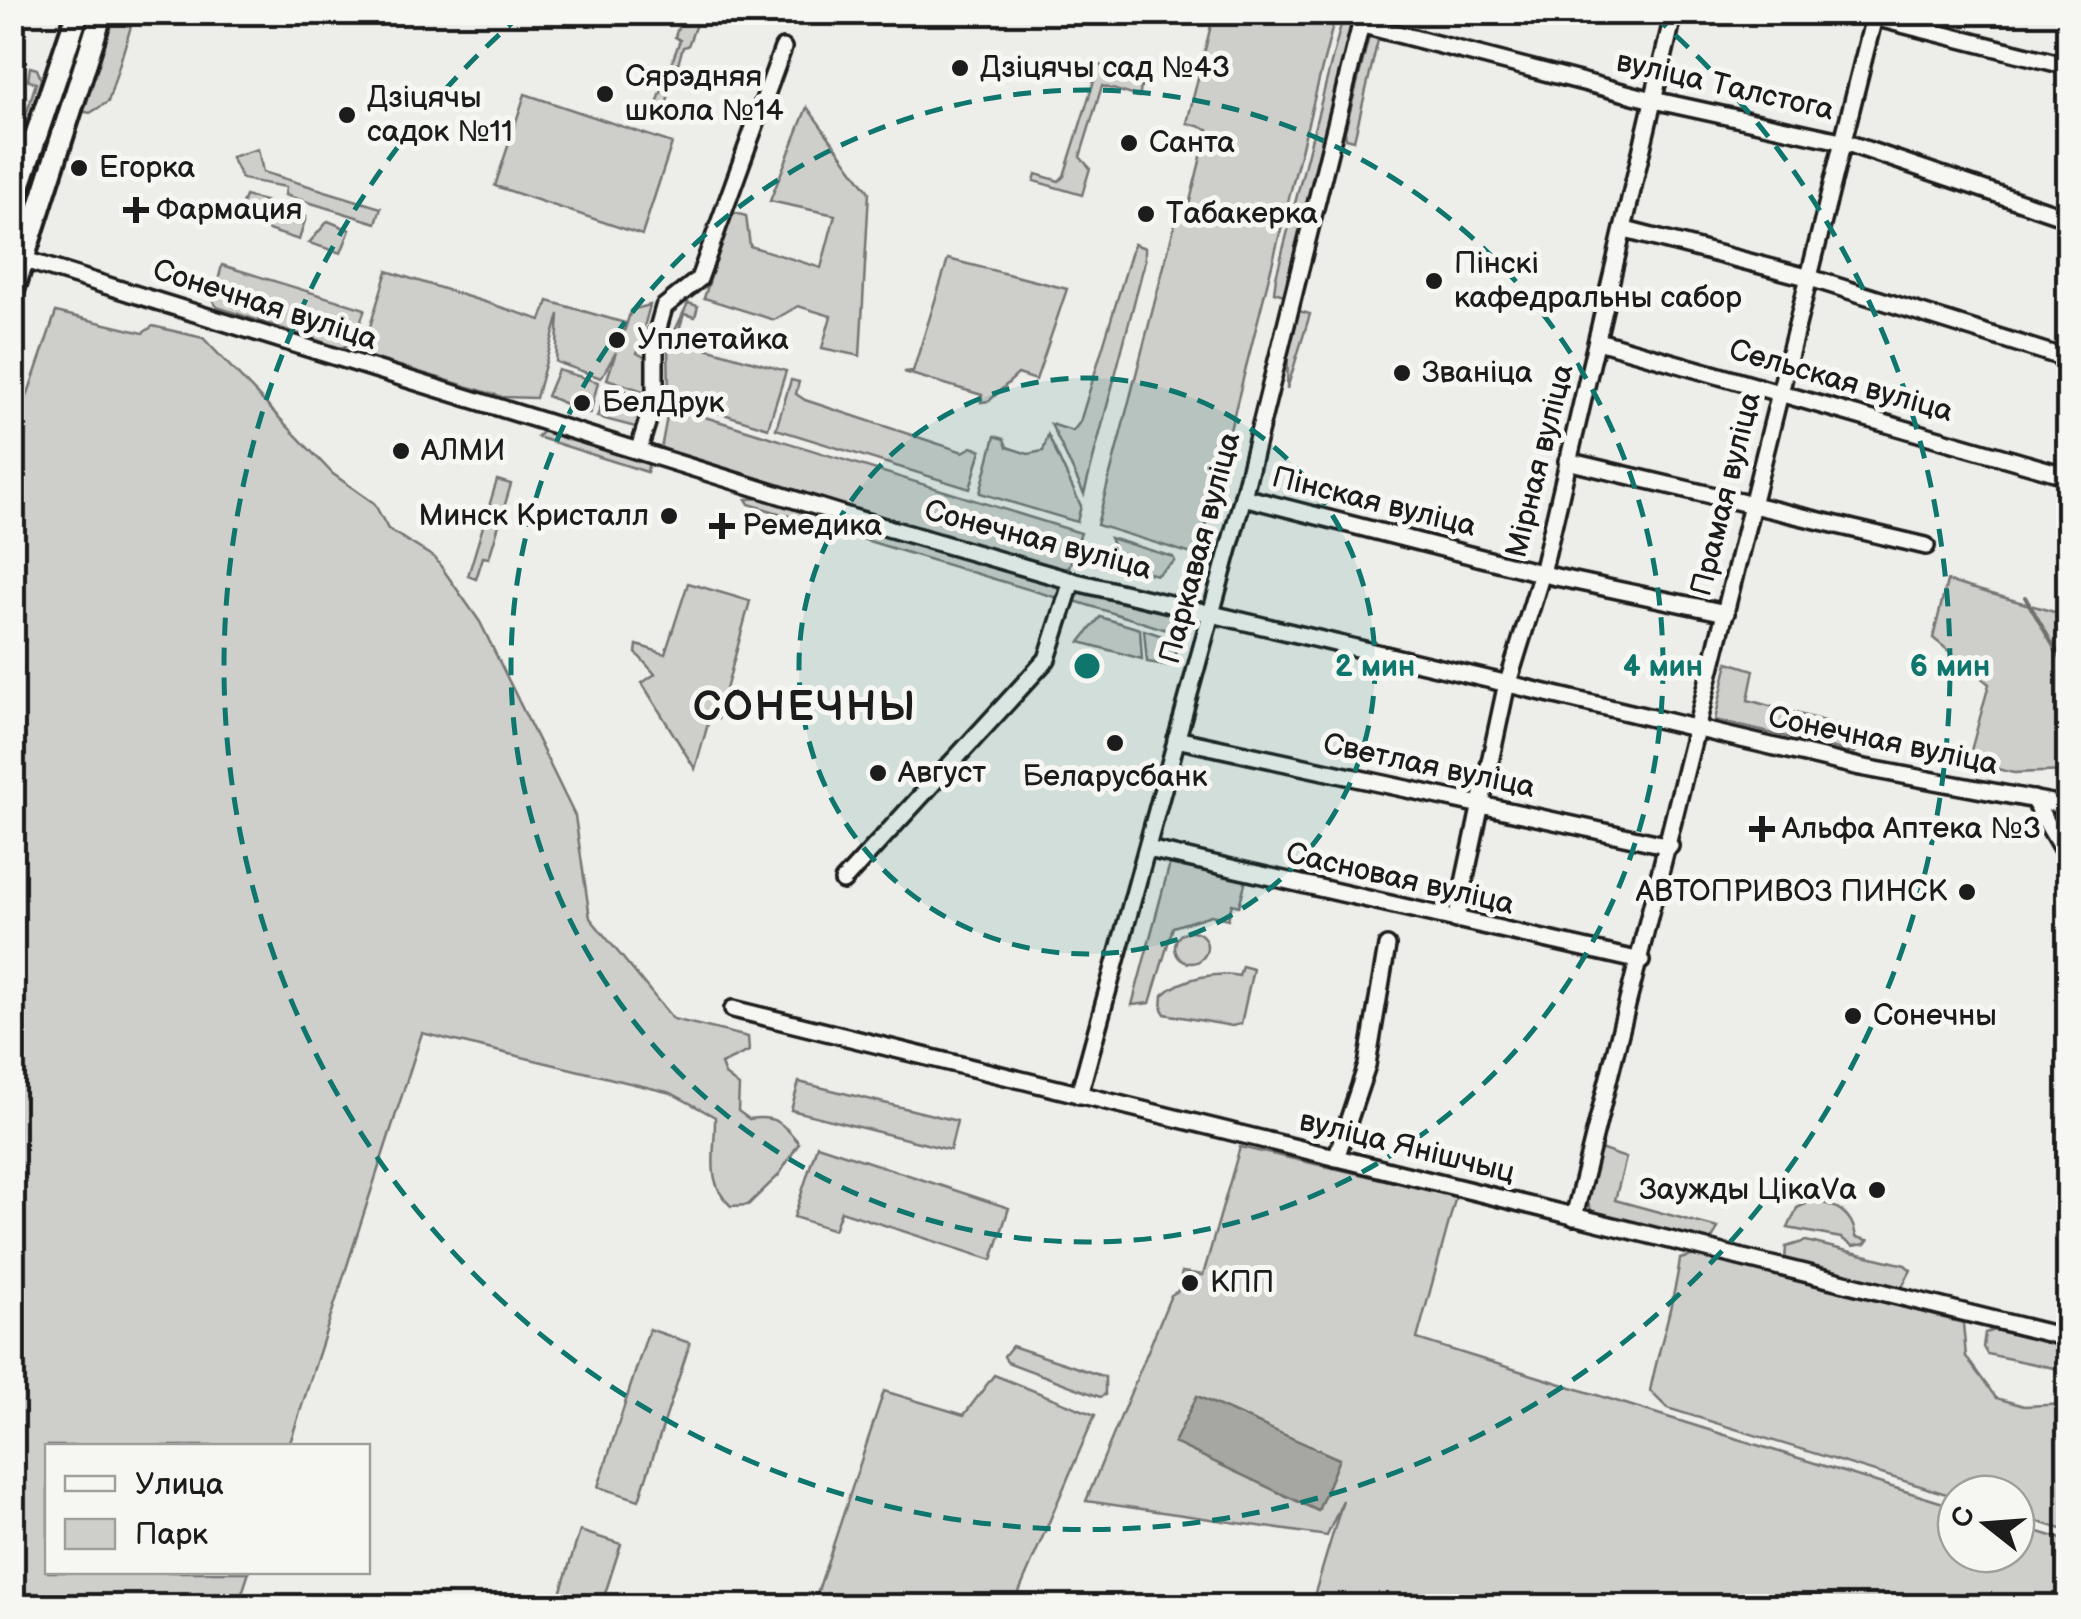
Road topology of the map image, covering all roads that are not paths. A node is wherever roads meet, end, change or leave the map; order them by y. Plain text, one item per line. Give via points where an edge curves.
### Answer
1 (78, 12) edge
2 (102, 12) edge
3 (1674, 12) edge
4 (1854, 12) edge
5 (1874, 17) junction
6 (1364, 19) edge
7 (782, 48) dead end
8 (2068, 66) edge
9 (1654, 100) junction
10 (1840, 142) junction
11 (12, 208) edge
12 (2068, 218) edge
13 (1625, 230) junction
14 (18, 257) edge
15 (1807, 278) junction
16 (12, 294) edge
17 (1598, 340) junction
18 (2068, 359) edge
19 (1780, 390) junction
20 (640, 449) junction
21 (1567, 461) junction
22 (2068, 476) edge
23 (1242, 497) junction
24 (1752, 503) junction
25 (1926, 546) dead end
26 (1542, 573) junction
27 (1072, 581) junction
28 (1212, 612) junction
29 (1726, 613) junction
30 (1508, 685) junction
31 (1698, 730) junction
32 (1176, 739) junction
33 (2033, 799) junction
34 (1480, 806) junction
35 (2068, 806) edge
36 (1670, 846) junction
37 (1148, 848) junction
38 (2068, 858) edge
39 (843, 882) dead end
40 (1456, 920) junction
41 (1387, 946) dead end
42 (1641, 961) junction
43 (734, 1009) dead end
44 (1079, 1095) junction
45 (1336, 1158) junction
46 (1574, 1217) junction
47 (2068, 1338) edge

1 - 11 main road
2 - 14 main road
3 - 9 street, Мірная вуліца
4 - 5 street
5 - 8 street
5 - 10 street, Прамая вуліца
6 - 9 street, вуліца Талстога
6 - 23 street, Паркавая вуліца
7 - 20 street via 698,279 664,308 654,340 654,398
9 - 10 street, вуліца Талстога
9 - 13 street, Мірная вуліца
10 - 12 street, вуліца Талстога
10 - 15 street, Прамая вуліца
13 - 15 street
13 - 17 street, Мірная вуліца
14 - 16 main road
14 - 20 street, Сонечная вуліца
15 - 18 street
15 - 19 street, Прамая вуліца
17 - 19 street, Сельская вуліца
17 - 21 street, Мірная вуліца
19 - 22 street, Сельская вуліца
19 - 24 street, Прамая вуліца
20 - 27 street, Сонечная вуліца
21 - 24 street
21 - 26 street, Мірная вуліца
23 - 26 street, Пінская вуліца
23 - 28 street, Паркавая вуліца
24 - 25 street
24 - 29 street, Прамая вуліца
26 - 29 street, Пінская вуліца
26 - 30 street, Мірная вуліца
27 - 28 street, Сонечная вуліца
27 - 39 street via 1048,659
28 - 30 street, Сонечная вуліца
28 - 32 street, Паркавая вуліца
29 - 31 street, Прамая вуліца
30 - 31 street, Сонечная вуліца
30 - 34 street, Мірная вуліца
31 - 33 street, Сонечная вуліца
31 - 36 street, Прамая вуліца
32 - 34 street, Светлая вуліца
32 - 37 street, Паркавая вуліца
33 - 35 street, Сонечная вуліца
33 - 38 street
34 - 36 street, Светлая вуліца
34 - 40 street, Мірная вуліца
36 - 42 street, Прамая вуліца
37 - 40 street, Сасновая вуліца
37 - 44 street, Паркавая вуліца
40 - 42 street, Сасновая вуліца
41 - 45 street via 1367,1065
42 - 46 street, Прамая вуліца
43 - 44 street, вуліца Янішчыц
44 - 45 street, вуліца Янішчыц
45 - 46 street, вуліца Янішчыц
46 - 47 street, вуліца Янішчыц

